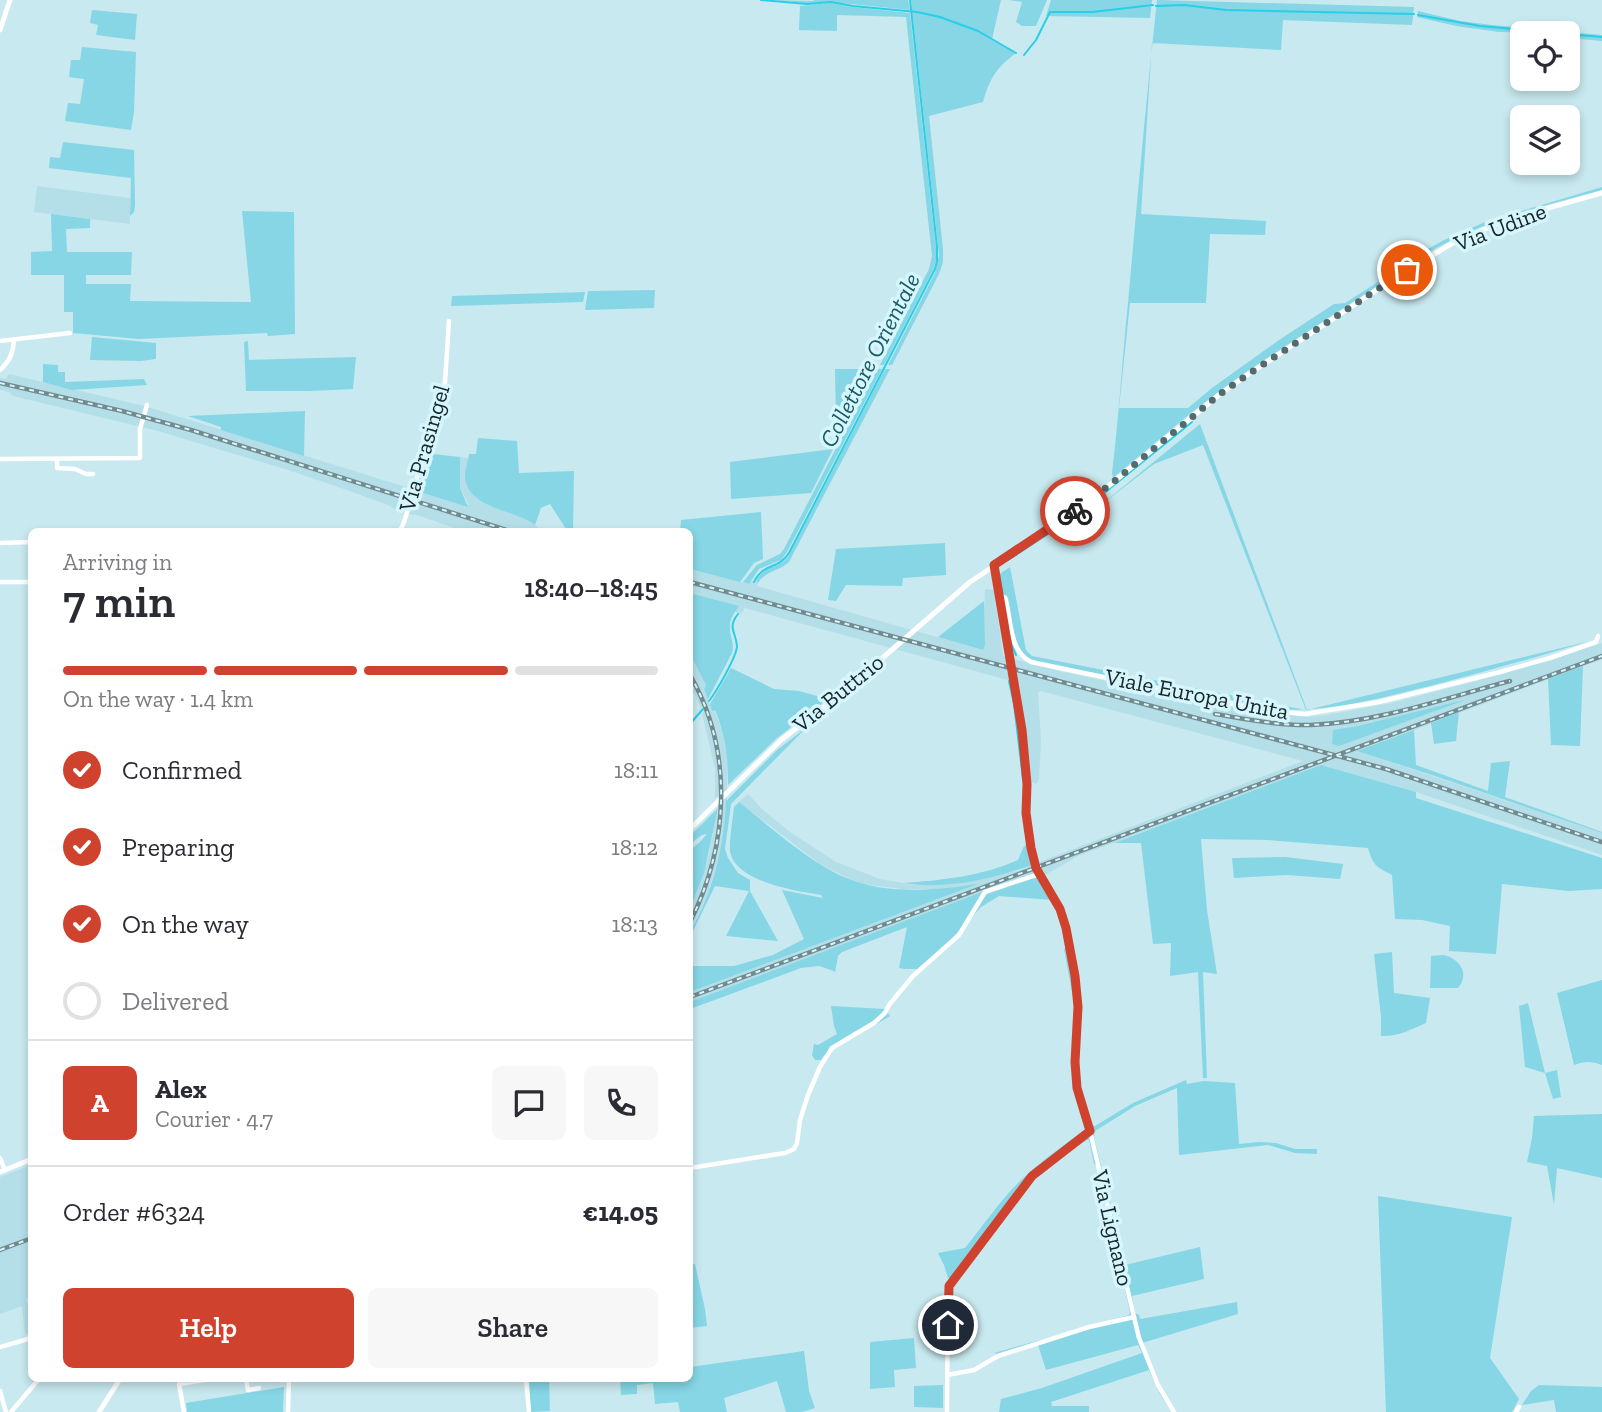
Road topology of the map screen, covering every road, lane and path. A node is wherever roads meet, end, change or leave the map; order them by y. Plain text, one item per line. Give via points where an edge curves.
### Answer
1 (10, 0) edge
2 (0, 30) edge
3 (1602, 193) edge
4 (449, 321) dead end
5 (71, 333) dead end
6 (14, 340) junction
7 (0, 341) edge
8 (0, 370) edge
9 (146, 408) dead end
10 (0, 459) edge
11 (57, 460) junction
12 (93, 474) dead end
13 (401, 528) edge
14 (28, 542) edge
15 (0, 543) edge
16 (994, 565) junction
17 (0, 582) edge
18 (28, 582) edge
19 (999, 596) junction
20 (1598, 636) dead end
21 (693, 826) edge
22 (1039, 874) junction
23 (1090, 1131) junction
24 (0, 1158) edge
25 (28, 1161) edge
26 (693, 1168) edge
27 (3, 1171) edge
28 (1135, 1317) junction
29 (28, 1339) dead end
30 (0, 1347) edge
31 (947, 1375) junction
32 (36, 1382) edge
33 (118, 1382) edge
34 (192, 1382) edge
35 (247, 1382) edge
36 (289, 1382) edge
37 (526, 1382) edge
38 (259, 1388) dead end
39 (0, 1391) edge
40 (8, 1412) edge
41 (99, 1412) edge
42 (184, 1412) edge
43 (288, 1412) edge
44 (529, 1412) edge
45 (947, 1412) edge
46 (1174, 1412) edge

1 - 2 street
3 - 16 street, Via Udine via 1513,218 1439,251 1220,394 1065,519
4 - 13 street, Via Prasingel via 445,382 422,443 413,495
5 - 6 street
6 - 7 street
6 - 8 street via 12,355
9 - 11 street via 140,429 141,458
10 - 11 street
11 - 12 street via 57,468
14 - 15 street
16 - 19 street, Via Lignano
16 - 21 street, Via Buttrio via 781,740
17 - 18 street
19 - 20 street, Viale Europa Unita via 1005,598 1016,647 1031,662 1287,713 1379,702 1550,658 1596,642
19 - 22 street, Via Lignano via 1022,730 1028,830
22 - 23 street, Via Lignano via 1066,928 1078,1007 1077,1088
22 - 26 street via 985,892 959,935 913,976 885,1013 832,1048 805,1101 794,1149
23 - 28 street, Via Lignano
23 - 31 street via 1032,1176 949,1286
24 - 27 street
25 - 27 street
28 - 31 street via 1089,1327 998,1356 974,1370
28 - 46 street, Via Lignano via 1158,1385
29 - 30 street
31 - 45 street
32 - 40 street
33 - 41 street
34 - 42 street via 179,1384
35 - 38 street via 248,1390
36 - 43 street
37 - 44 street
39 - 40 street

